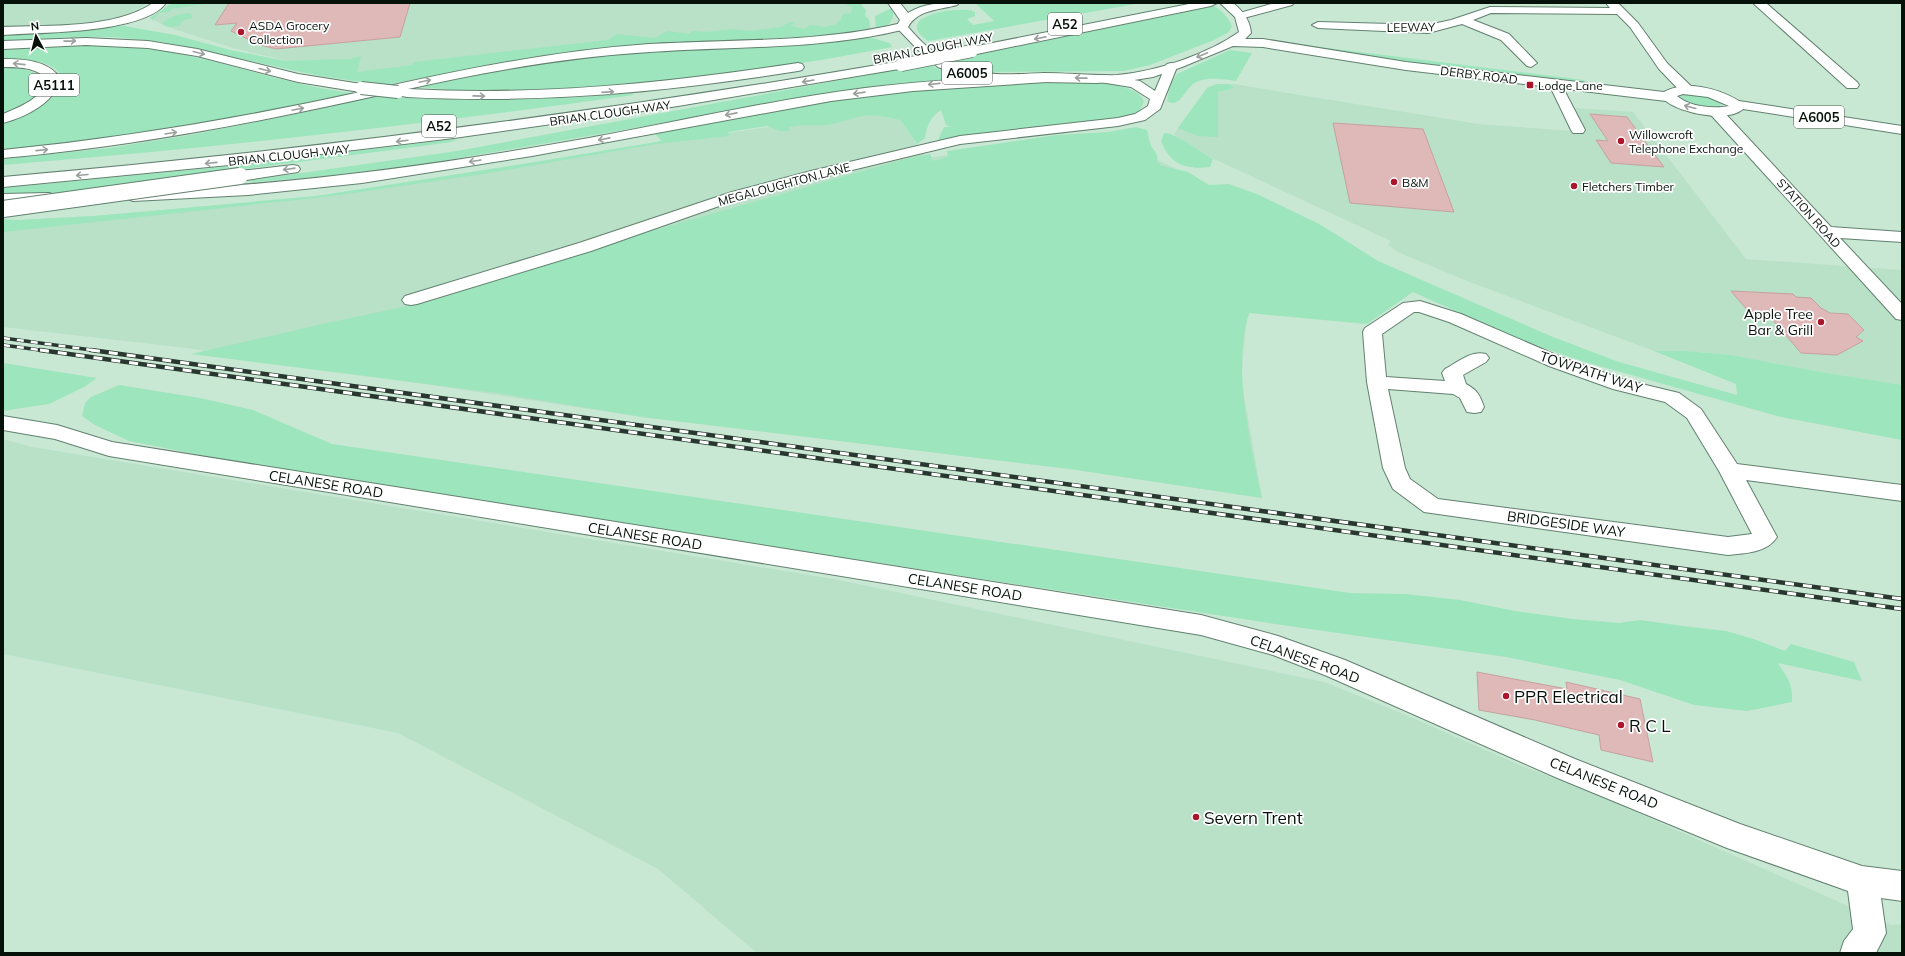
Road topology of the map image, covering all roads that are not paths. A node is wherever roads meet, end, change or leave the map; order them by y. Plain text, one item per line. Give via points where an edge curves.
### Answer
1 (160, 3) edge
2 (894, 3) edge
3 (921, 3) edge
4 (948, 3) edge
5 (953, 3) edge
6 (1172, 3) edge
7 (1226, 3) edge
8 (1288, 3) edge
9 (1481, 3) edge
10 (1759, 3) edge
11 (1205, 4) edge
12 (1617, 7) edge
13 (1490, 10) junction
14 (1242, 20) junction
15 (1462, 20) junction
16 (904, 23) junction
17 (1318, 25) dead end
18 (3, 31) edge
19 (1233, 42) junction
20 (3, 44) edge
21 (1289, 46) junction
22 (873, 60) junction
23 (3, 63) edge
24 (836, 63) dead end
25 (1531, 63) dead end
26 (807, 66) dead end
27 (1171, 67) junction
28 (1057, 78) junction
29 (1105, 79) junction
30 (1555, 84) junction
31 (1852, 85) dead end
32 (1688, 90) junction
33 (1157, 97) junction
34 (1670, 97) junction
35 (1735, 104) junction
36 (659, 106) junction
37 (1716, 112) junction
38 (3, 119) edge
39 (1578, 130) dead end
40 (1902, 130) edge
41 (3, 154) edge
42 (366, 159) dead end
43 (303, 168) dead end
44 (3, 170) edge
45 (3, 182) edge
46 (3, 199) edge
47 (3, 209) edge
48 (1827, 232) junction
49 (1902, 237) edge
50 (411, 300) dead end
51 (1420, 306) joint
52 (1902, 315) edge
53 (1479, 358) dead end
54 (1377, 382) junction
55 (1457, 388) junction
56 (1474, 407) dead end
57 (3, 423) edge
58 (1730, 470) junction
59 (1902, 493) edge
60 (1862, 881) junction
61 (1902, 886) edge
62 (1856, 953) edge

1 - 18 main road via 141,15 116,22
2 - 16 main road, A6005 via 901,11
3 - 4 main road
5 - 16 main road via 913,13
6 - 22 main road, BRIAN CLOUGH WAY / A52
7 - 14 main road, A6005
8 - 14 main road
9 - 13 main road
10 - 31 main road
11 -> 36 main road, BRIAN CLOUGH WAY / A52, bridge via 902,65
12 - 13 main road, LEEWAY
12 - 32 main road via 1634,25 1663,66
13 - 15 main road, LEEWAY
14 - 19 main road via 1245,33
14 - 21 main road, DERBY ROAD / A6005 via 1258,33
15 - 17 main road, LEEWAY via 1428,29
15 - 25 main road via 1505,37
16 - 28 main road, A6005 via 906,32 948,68 982,75
41 -> 16 main road via 106,143 201,128 457,75 568,56 675,46 852,37 873,34
19 - 21 main road, DERBY ROAD / A6005
19 -> 27 main road, A6005
20 -> 26 main road, bridge via 70,40 135,43 189,51 280,73 361,88 488,96 586,93 671,86
21 - 30 main road, DERBY ROAD / A6005 via 1398,65
22 - 24 main road
22 - 44 main road, BRIAN CLOUGH WAY / A52 via 678,93 407,130 136,159
38 -> 23 main road, A5111 via 25,109 51,91 55,79 42,68
27 - 29 main road, A6005 via 1138,76
27 - 33 main road, MEGALOUGHTON LANE
29 -> 28 main road, A6005
28 -> 46 main road via 942,83 857,93 502,156 325,182 198,193
29 - 33 main road via 1135,84
30 - 34 main road, DERBY ROAD / A6005
30 - 39 main road
32 - 34 main road via 1674,92 1669,95
32 - 35 main road via 1712,94
33 - 50 main road, MEGALOUGHTON LANE via 1155,107 1148,114 1123,121 960,140 737,195 563,254
37 -> 34 main road via 1688,107
35 - 37 main road via 1737,108 1734,110
35 - 40 main road, A6005
36 - 42 main road via 524,134
36 -> 45 main road, BRIAN CLOUGH WAY / A52 via 334,150
37 - 48 main road, STATION ROAD
43 -> 47 main road, bridge
48 - 49 main road
48 - 52 main road, STATION ROAD
51 - 54 main road, BRIDGESIDE WAY via 1409,307 1372,332
51 - 58 main road, TOWPATH WAY via 1455,318 1556,362 1620,385 1672,397 1694,414
53 - 55 main road via 1452,373
54 - 55 main road
54 - 58 main road, BRIDGESIDE WAY via 1394,468 1401,484 1432,506 1728,546 1754,543 1765,537
55 - 56 main road via 1469,394
57 - 60 main road, CELANESE ROAD via 67,434 109,449 1202,626 1278,646 1336,668 1565,768 1738,838
58 - 59 main road
60 - 61 main road, CELANESE ROAD
60 - 62 main road via 1870,933

